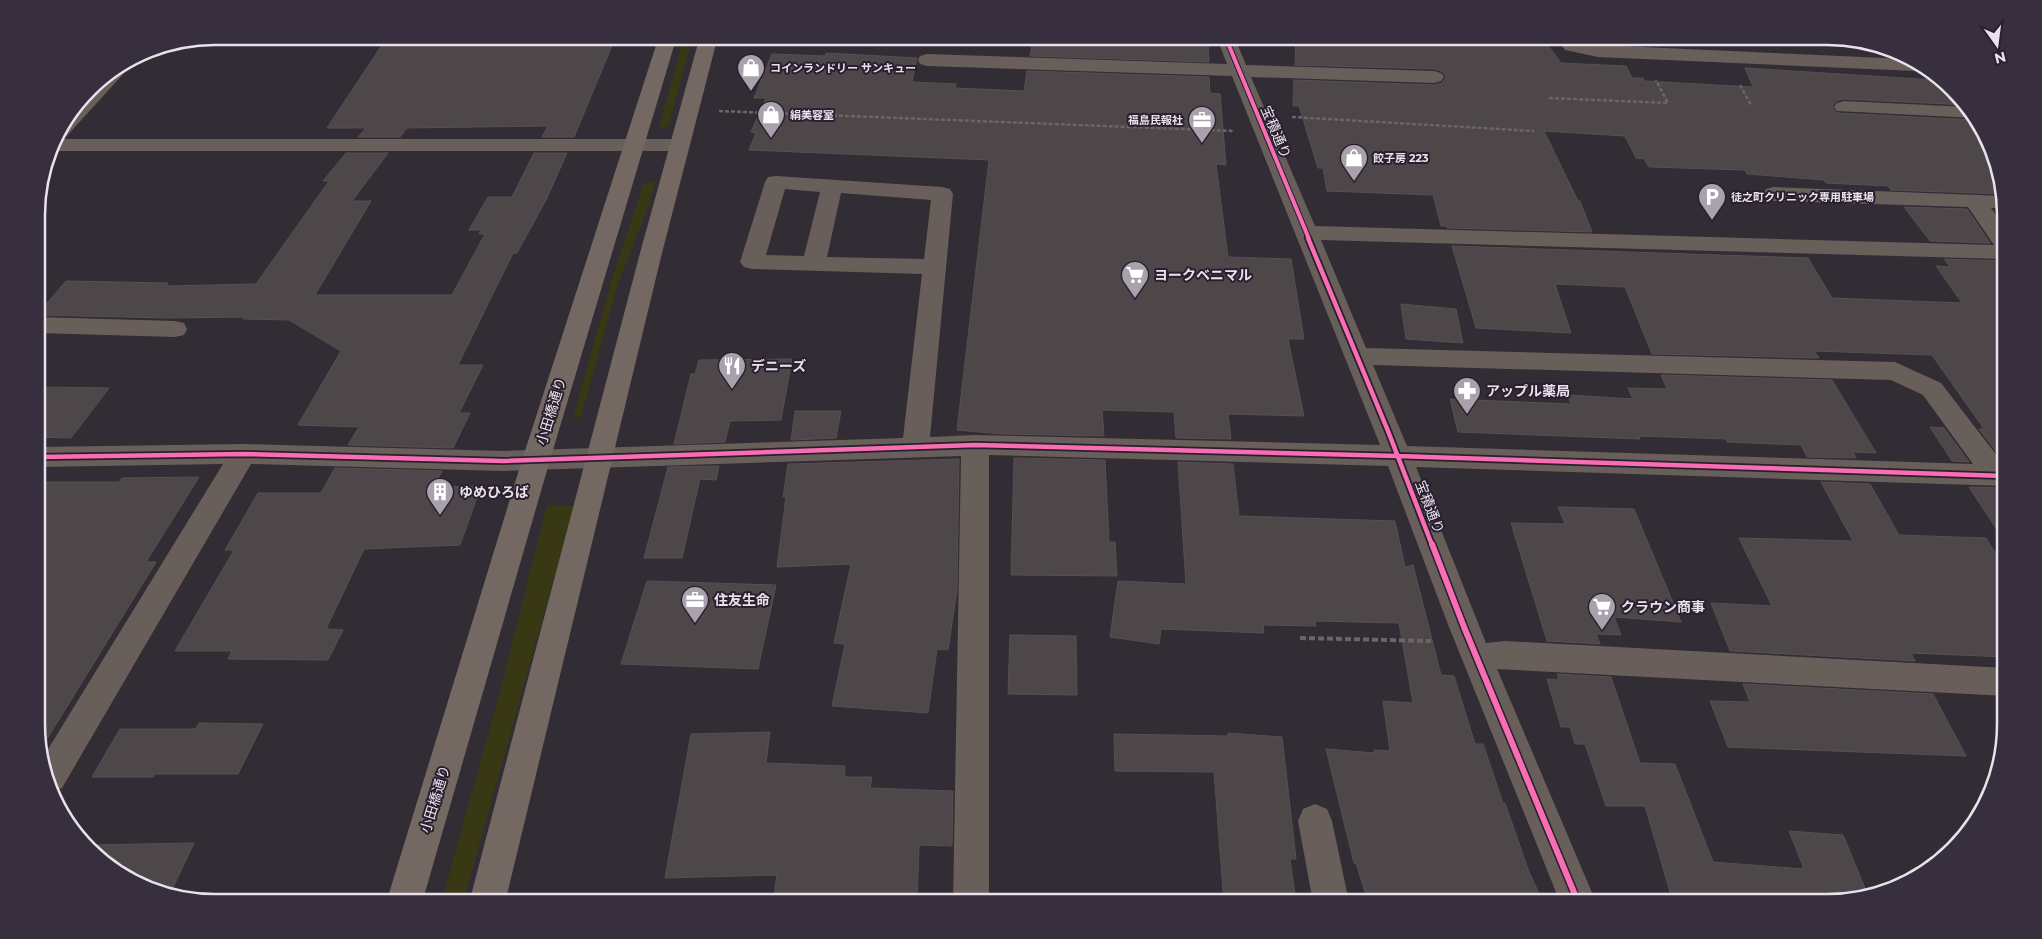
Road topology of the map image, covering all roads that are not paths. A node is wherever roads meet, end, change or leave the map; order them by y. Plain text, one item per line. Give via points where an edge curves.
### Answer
1 (665, 45) edge
2 (707, 45) edge
3 (1229, 45) edge
4 (1571, 45) edge
5 (927, 60) dead end
6 (1905, 65) edge
7 (1238, 69) junction
8 (1434, 77) dead end
9 (1844, 107) dead end
10 (1963, 113) edge
11 (60, 145) edge
12 (634, 145) junction
13 (679, 145) junction
14 (832, 186) junction
15 (1774, 194) dead end
16 (1974, 201) junction
17 (1996, 202) edge
18 (1997, 232) edge
19 (1306, 233) junction
20 (1997, 252) edge
21 (814, 264) junction
22 (934, 268) junction
23 (45, 325) edge
24 (175, 329) dead end
25 (1357, 356) junction
26 (975, 445) junction
27 (915, 447) junction
28 (243, 454) junction
29 (1398, 456) junction
30 (45, 458) edge
31 (600, 458) junction
32 (536, 460) junction
33 (1997, 471) edge
34 (1997, 476) edge
35 (1477, 657) junction
36 (1997, 682) edge
37 (53, 773) edge
38 (1315, 821) dead end
39 (407, 894) edge
40 (489, 894) edge
41 (971, 894) edge
42 (1329, 894) edge
43 (1575, 894) edge

1 - 12 main road, 小田橋通り
2 - 13 main road
3 - 7 street, 宝積通り
4 - 6 street via 1598,51
5 - 7 street
7 - 8 street
7 - 19 street, 宝積通り
9 - 10 street
11 - 12 street
12 - 13 street
12 - 32 main road, 小田橋通り
13 - 31 main road
14 - 21 street
14 - 21 street via 776,182 752,262
14 - 22 street via 942,194
15 - 16 street
16 - 17 street
16 - 18 street
19 - 20 street
19 - 25 street, 宝積通り
21 - 22 street
22 - 27 street
23 - 24 street
25 - 29 street, 宝積通り
25 - 33 street via 1895,371 1932,389
26 - 27 street
26 - 29 street
26 - 41 street
27 - 31 street
28 - 30 street
28 - 32 street
28 - 37 street
29 - 34 street
29 - 35 street, 宝積通り
31 - 32 street
31 - 40 main road
32 - 39 main road, 小田橋通り
35 - 36 street via 1505,655
35 - 43 street, 宝積通り
38 - 42 street

